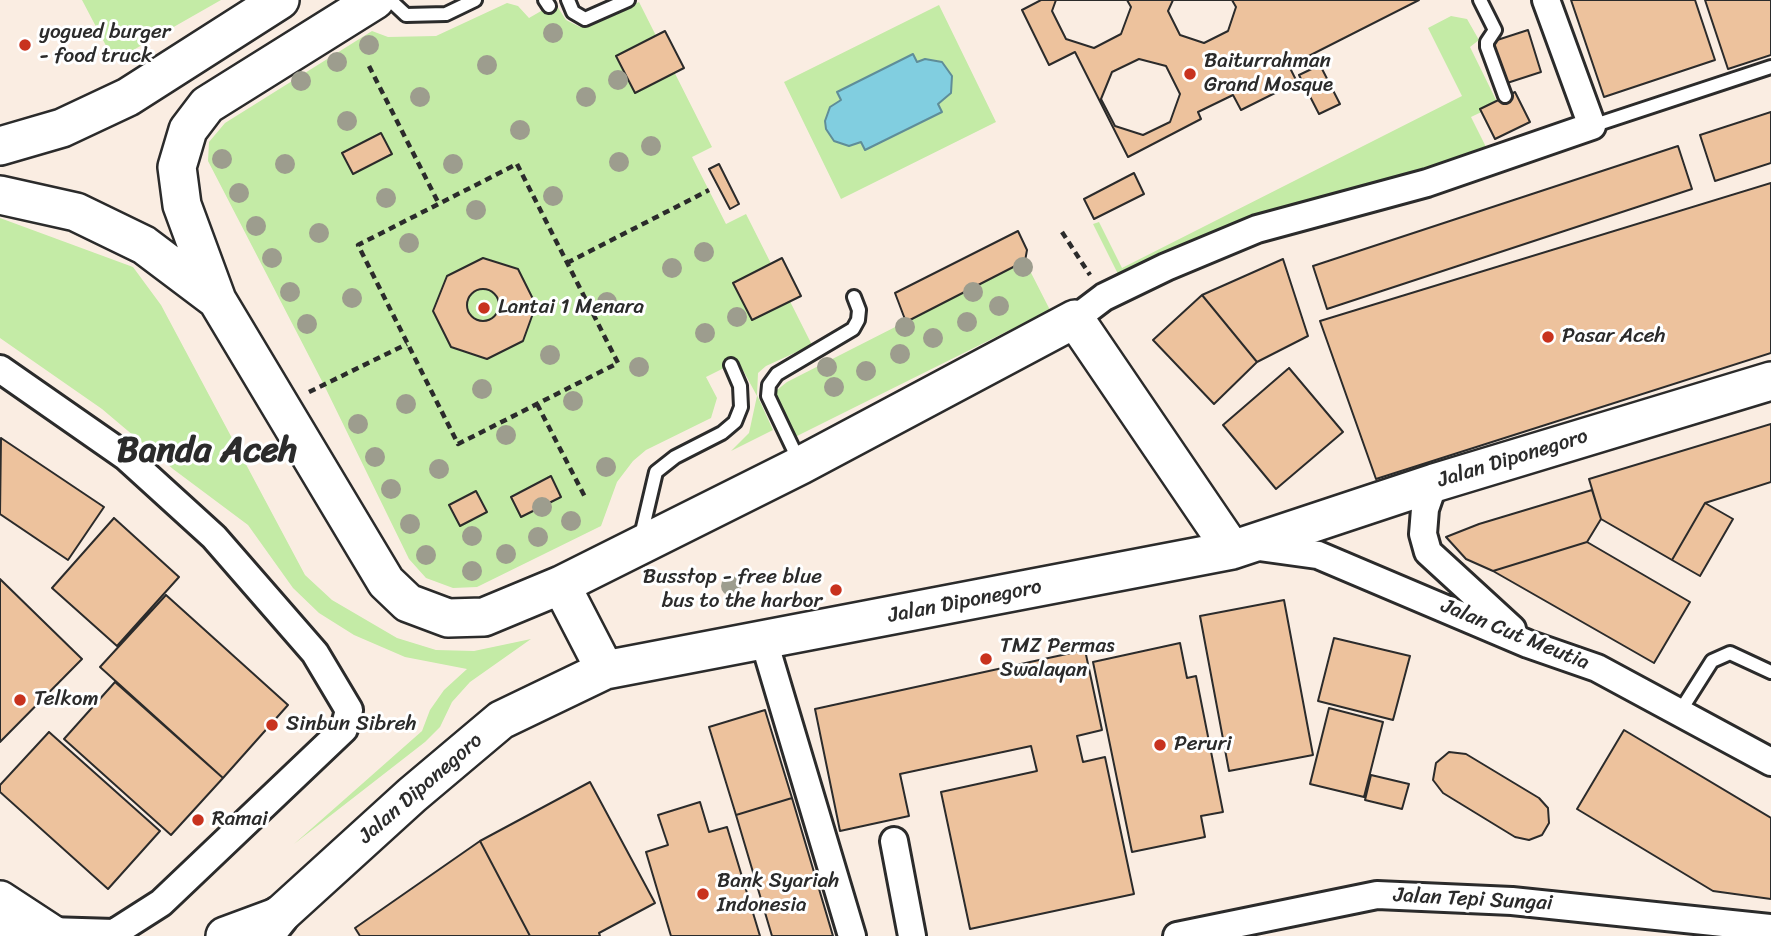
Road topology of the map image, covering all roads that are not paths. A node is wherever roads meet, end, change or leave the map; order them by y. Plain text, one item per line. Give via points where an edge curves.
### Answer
1 (280, 0) edge
2 (375, 0) edge
3 (390, 0) edge
4 (475, 0) edge
5 (568, 0) edge
6 (628, 0) edge
7 (1481, 0) edge
8 (1546, 0) edge
9 (1771, 67) edge
10 (1505, 96) dead end
11 (1592, 126) junction
12 (0, 146) edge
13 (0, 195) edge
14 (854, 297) dead end
15 (218, 300) junction
16 (1075, 319) junction
17 (731, 365) dead end
18 (0, 369) edge
19 (1771, 381) edge
20 (801, 465) junction
21 (1434, 483) junction
22 (639, 547) junction
23 (1239, 547) junction
24 (561, 585) junction
25 (764, 641) junction
26 (1528, 644) junction
27 (605, 670) junction
28 (1771, 672) edge
29 (1679, 714) junction
30 (1771, 762) edge
31 (894, 841) dead end
32 (0, 900) edge
33 (276, 924) edge
34 (1771, 928) edge
35 (52, 933) edge
36 (225, 936) edge
37 (852, 936) edge
38 (912, 936) edge
39 (1177, 936) edge

1 - 12 main road via 128,97 62,128
2 - 15 main road via 207,104 188,130 177,167 182,205
3 - 4 lane via 406,15 446,14
5 - 6 lane via 573,12 585,19
7 - 10 lane via 1495,30 1487,47
8 - 11 street
9 - 11 lane
11 - 16 street via 1427,183 1257,229 1104,297
13 - 15 main road via 87,218 144,245
14 - 20 lane via 859,310 853,329 777,374 769,384 768,396
15 - 24 main road via 370,558 408,603 448,618 484,617
16 - 20 main road
16 - 23 main road
17 - 22 lane via 740,386 741,407 735,422 656,472
18 - 35 street via 125,456 214,537 315,653 349,710 344,729 161,902 114,933
19 - 21 main road, Jalan Diponegoro
20 - 22 main road
21 - 23 main road, Jalan Diponegoro
21 - 26 street via 1425,509 1423,534 1428,552
22 - 24 main road
23 - 25 main road, Jalan Diponegoro
23 - 26 street, Jalan Cut Meutia via 1318,555
24 - 27 main road
25 - 27 main road, Jalan Diponegoro
25 - 37 street
26 - 29 street, Jalan Cut Meutia via 1597,668
27 - 33 main road, Jalan Diponegoro via 501,720 412,795
28 - 29 lane via 1730,653 1712,661
29 - 30 street, Jalan Cut Meutia
31 - 38 street
32 - 35 main road
33 - 36 main road, Jalan Diponegoro
34 - 39 street, Jalan Tepi Sungai via 1513,901 1377,895

